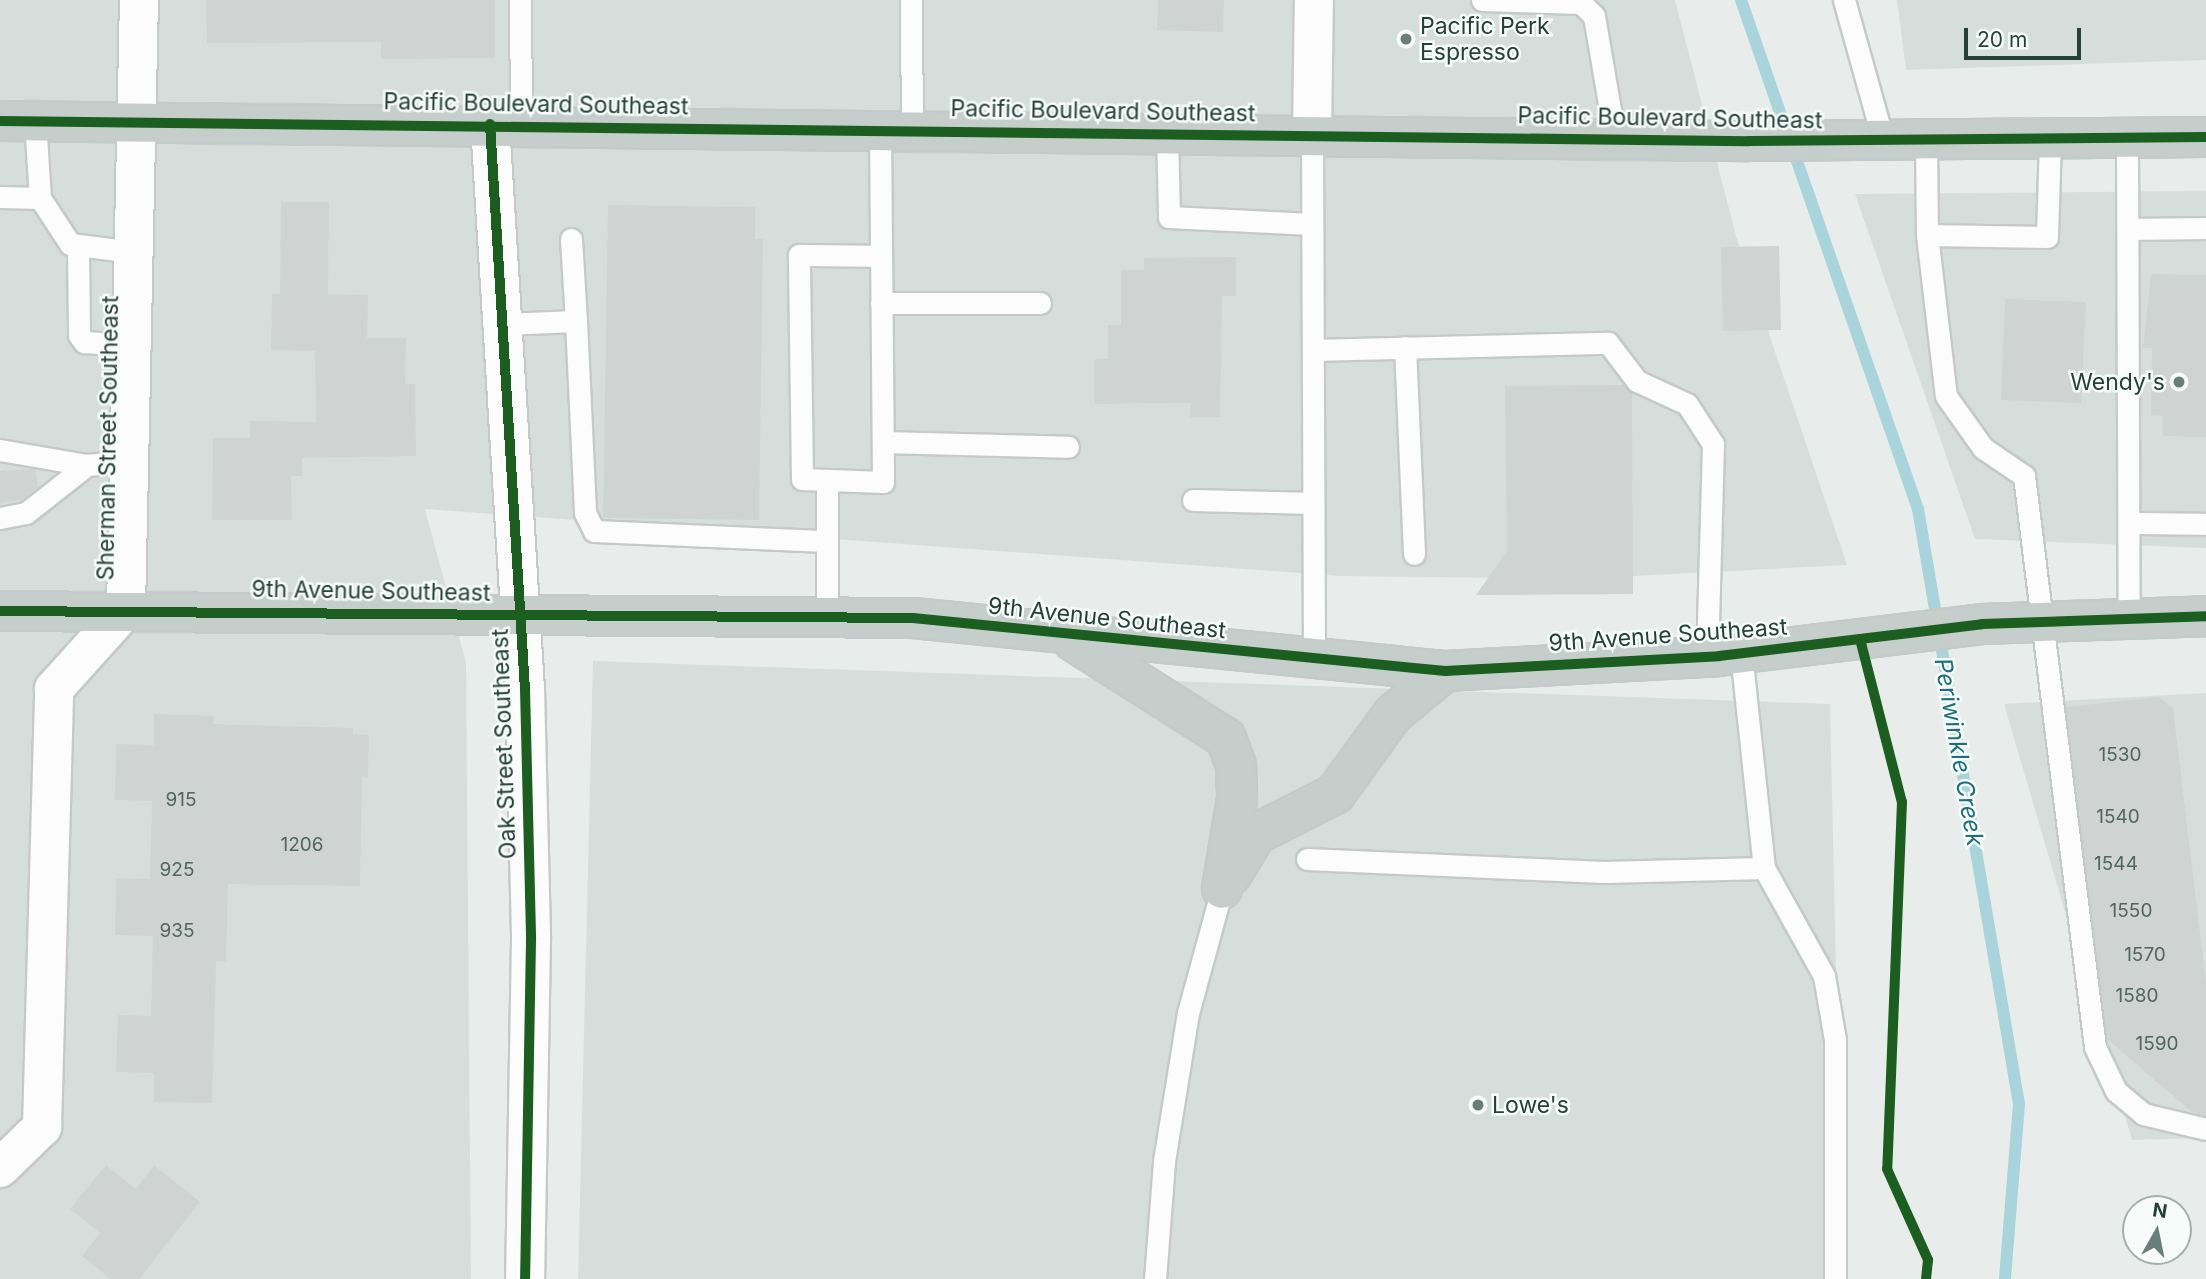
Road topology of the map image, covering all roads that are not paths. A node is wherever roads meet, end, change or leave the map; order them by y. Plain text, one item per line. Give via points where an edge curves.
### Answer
1 (139, 0) edge
2 (520, 0) edge
3 (911, 0) edge
4 (1314, 0) edge
5 (1482, 0) edge
6 (1844, 0) edge
7 (136, 120) junction
8 (18, 121) edge
9 (505, 125) junction
10 (896, 130) junction
11 (1167, 133) junction
12 (1312, 135) junction
13 (2206, 137) edge
14 (2127, 138) junction
15 (1615, 139) junction
16 (1883, 140) junction
17 (1926, 141) junction
18 (2050, 141) junction
19 (0, 197) edge
20 (40, 198) junction
21 (1312, 224) junction
22 (2206, 228) edge
23 (2128, 229) junction
24 (1927, 235) junction
25 (571, 239) dead end
26 (78, 249) junction
27 (133, 252) junction
28 (880, 256) junction
29 (881, 303) junction
30 (1040, 303) dead end
31 (576, 321) junction
32 (503, 324) junction
33 (131, 345) junction
34 (1405, 347) junction
35 (1313, 350) junction
36 (883, 442) junction
37 (1068, 447) dead end
38 (0, 450) edge
39 (129, 461) junction
40 (87, 465) junction
41 (827, 480) junction
42 (1193, 500) dead end
43 (1313, 503) junction
44 (0, 518) edge
45 (2129, 523) junction
46 (2206, 524) edge
47 (827, 541) junction
48 (1414, 554) dead end
49 (126, 609) junction
50 (0, 611) edge
51 (521, 614) junction
52 (2206, 616) edge
53 (2129, 617) junction
54 (827, 618) junction
55 (2046, 621) junction
56 (1063, 635) junction
57 (1724, 655) junction
58 (1314, 659) junction
59 (1445, 671) junction
60 (1307, 859) dead end
61 (1764, 868) junction
62 (1222, 889) junction
63 (2206, 1129) edge
64 (0, 1168) edge
65 (525, 1279) edge
66 (1155, 1279) edge
67 (1835, 1279) edge

1 - 7 street, Sherman Street Southeast
2 - 9 lane
3 - 10 lane
4 - 12 street
5 - 15 lane via 1581,3 1594,16
6 - 16 lane
7 - 8 highway, Pacific Boulevard Southeast
7 - 9 highway, Pacific Boulevard Southeast
7 - 27 street, Sherman Street Southeast
8 - 20 lane
9 - 10 highway, Pacific Boulevard Southeast
9 - 32 street, Oak Street Southeast
10 - 11 highway, Pacific Boulevard Southeast
10 - 28 lane
11 - 12 highway, Pacific Boulevard Southeast
11 - 21 lane via 1169,217
12 - 15 highway, Pacific Boulevard Southeast
12 - 21 lane
13 - 14 highway, Pacific Boulevard Southeast
14 - 18 highway, Pacific Boulevard Southeast
14 - 23 lane
15 - 16 highway, Pacific Boulevard Southeast
16 - 17 highway, Pacific Boulevard Southeast
17 - 18 highway, Pacific Boulevard Southeast
17 - 24 lane
18 - 24 lane via 2048,237
19 - 20 lane
20 - 26 lane
21 - 35 lane
22 - 23 lane
23 - 45 lane
24 - 55 lane via 1946,396 1983,447 2024,476
25 - 31 lane
26 - 27 lane
26 - 33 lane via 79,335 84,342
27 - 33 street, Sherman Street Southeast
28 - 29 lane
28 - 41 lane via 799,256 802,479
29 - 30 lane
29 - 36 lane
31 - 32 lane
31 - 47 lane via 585,513 594,531
32 - 51 street, Oak Street Southeast
33 - 39 street, Sherman Street Southeast
34 - 35 lane
34 - 48 lane
34 - 57 lane via 1608,343 1637,381 1687,404 1713,444
35 - 43 lane
36 - 37 lane
36 - 41 lane via 883,482
38 - 40 lane
39 - 40 lane
39 - 49 street, Sherman Street Southeast
40 - 44 lane via 26,513
41 - 47 lane
42 - 43 lane
43 - 58 lane
45 - 46 lane
45 - 53 lane
47 - 54 lane
49 - 50 highway, 9th Avenue Southeast
49 - 51 highway, 9th Avenue Southeast
49 - 64 street, Sherman Street Southeast via 54,689 42,1126
51 - 54 highway, 9th Avenue Southeast
51 - 65 street, Oak Street Southeast via 531,940
52 - 53 highway, 9th Avenue Southeast
53 - 55 highway, 9th Avenue Southeast
54 - 56 highway, 9th Avenue Southeast via 913,618
55 - 57 highway, 9th Avenue Southeast via 1982,624
55 - 63 lane via 2095,1047 2116,1091 2143,1114
56 - 58 highway, 9th Avenue Southeast
56 - 62 highway via 1226,738 1236,766 1237,799
57 - 59 highway, 9th Avenue Southeast
57 - 61 lane
58 - 59 highway, 9th Avenue Southeast
59 - 62 highway via 1393,714 1335,794 1256,834
60 - 61 lane via 1604,872
61 - 67 lane via 1824,976 1835,1040
62 - 66 lane via 1188,1013 1164,1161

